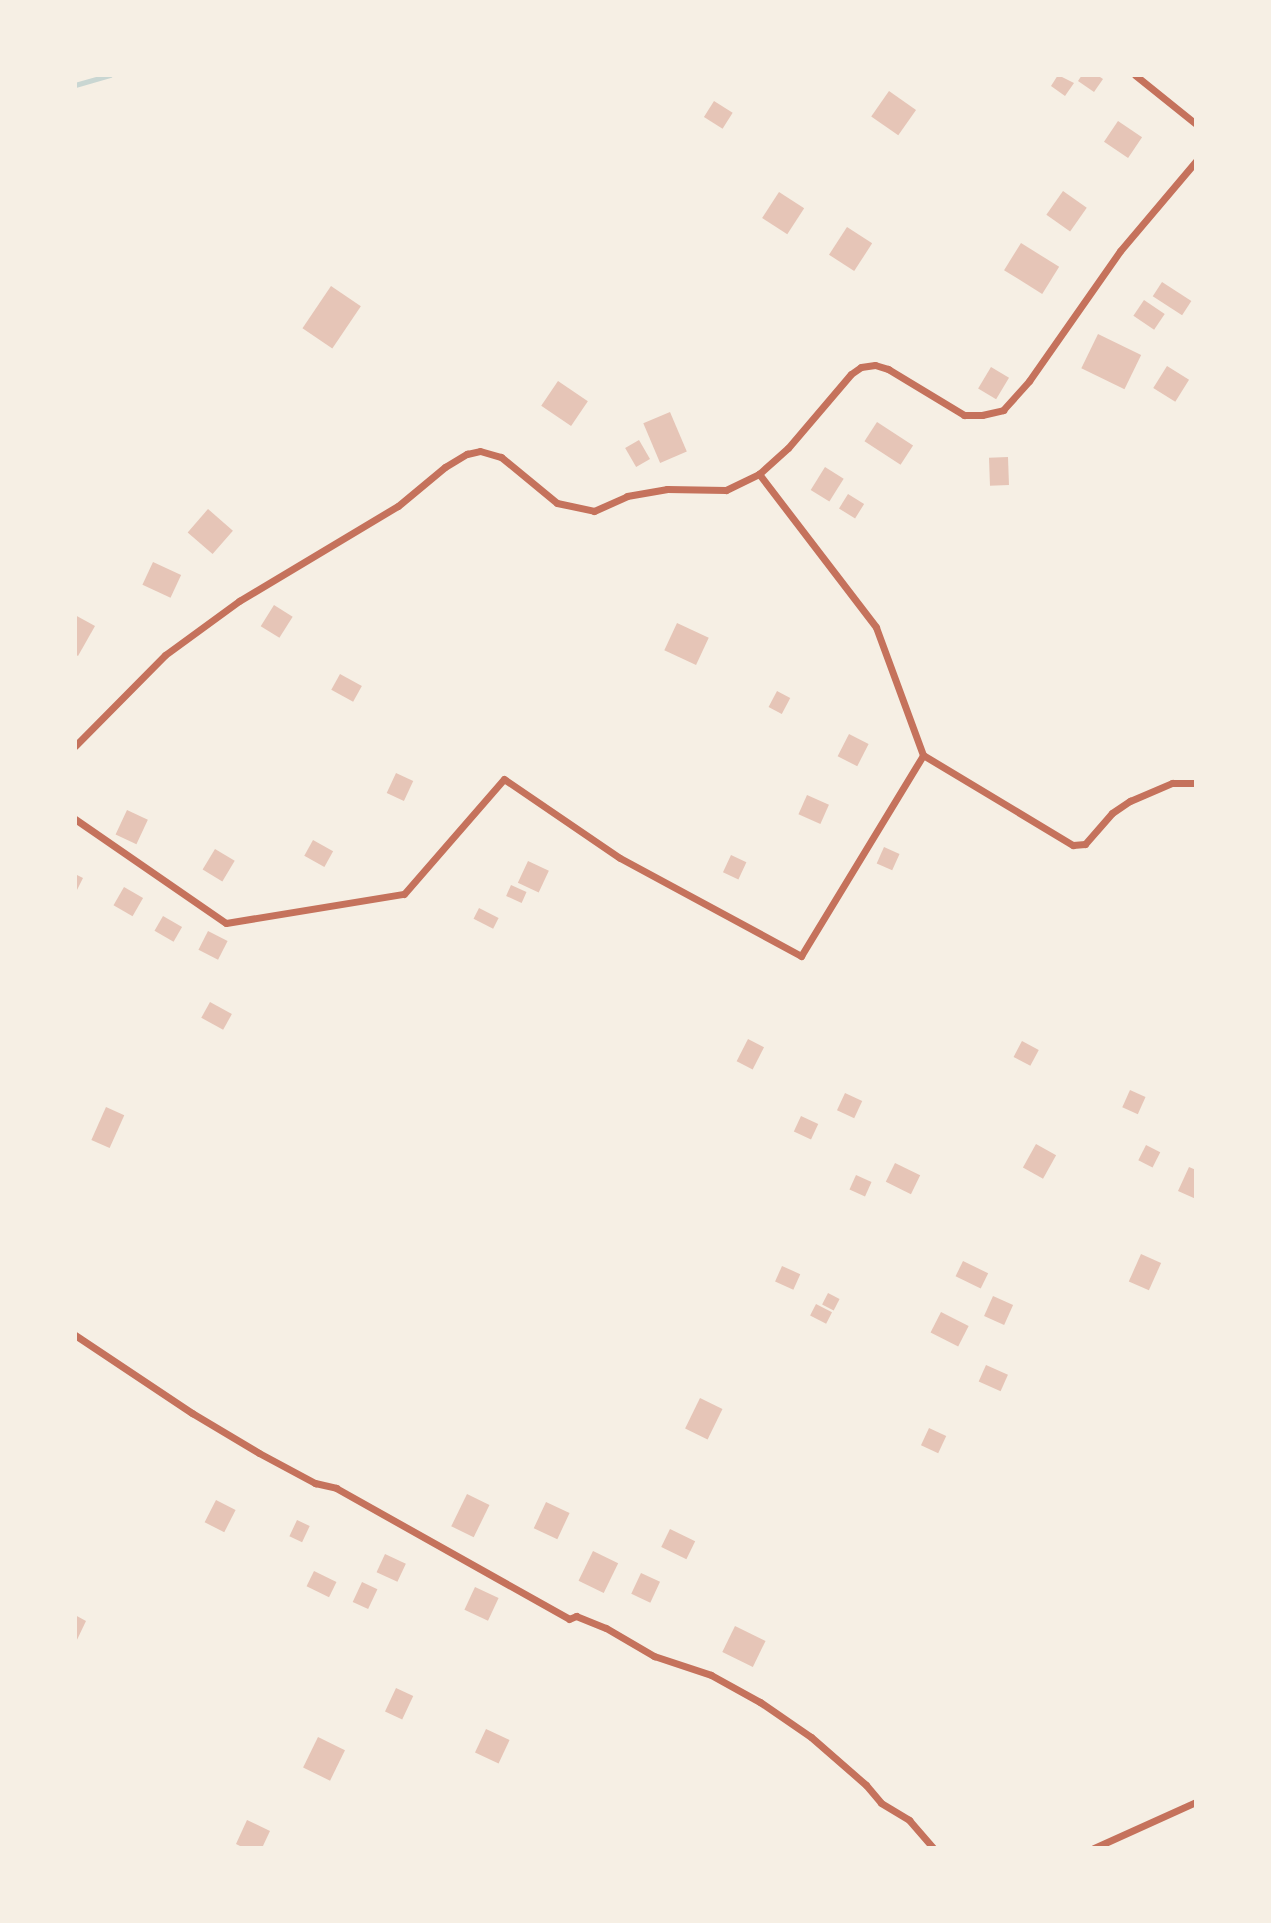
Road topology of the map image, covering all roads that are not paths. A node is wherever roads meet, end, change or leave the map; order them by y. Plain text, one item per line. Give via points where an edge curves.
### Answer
1 (1135, 75) edge
2 (1196, 124) edge
3 (1196, 161) edge
4 (759, 474) junction
5 (75, 746) edge
6 (923, 755) junction
7 (1196, 783) edge
8 (75, 819) edge
9 (75, 1335) edge
10 (1196, 1802) edge
11 (933, 1848) edge
12 (1094, 1848) edge

1 - 2 street
3 - 4 street via 1120,251 1029,381 1003,410 964,415 888,369 875,365 861,368
4 - 5 street via 726,490 667,489 627,496 594,511 557,503 501,457 480,451 467,454 398,506 239,601 176,647
4 - 6 street via 876,627
6 - 7 street via 1073,845 1086,844 1112,813 1130,801 1172,783
6 - 8 street via 801,956 620,858 504,779 404,894 226,923
9 - 11 street via 250,1448 315,1483 337,1488 569,1619 576,1616 606,1628 654,1656 710,1675 760,1702 811,1737 881,1803 909,1820
10 - 12 street

